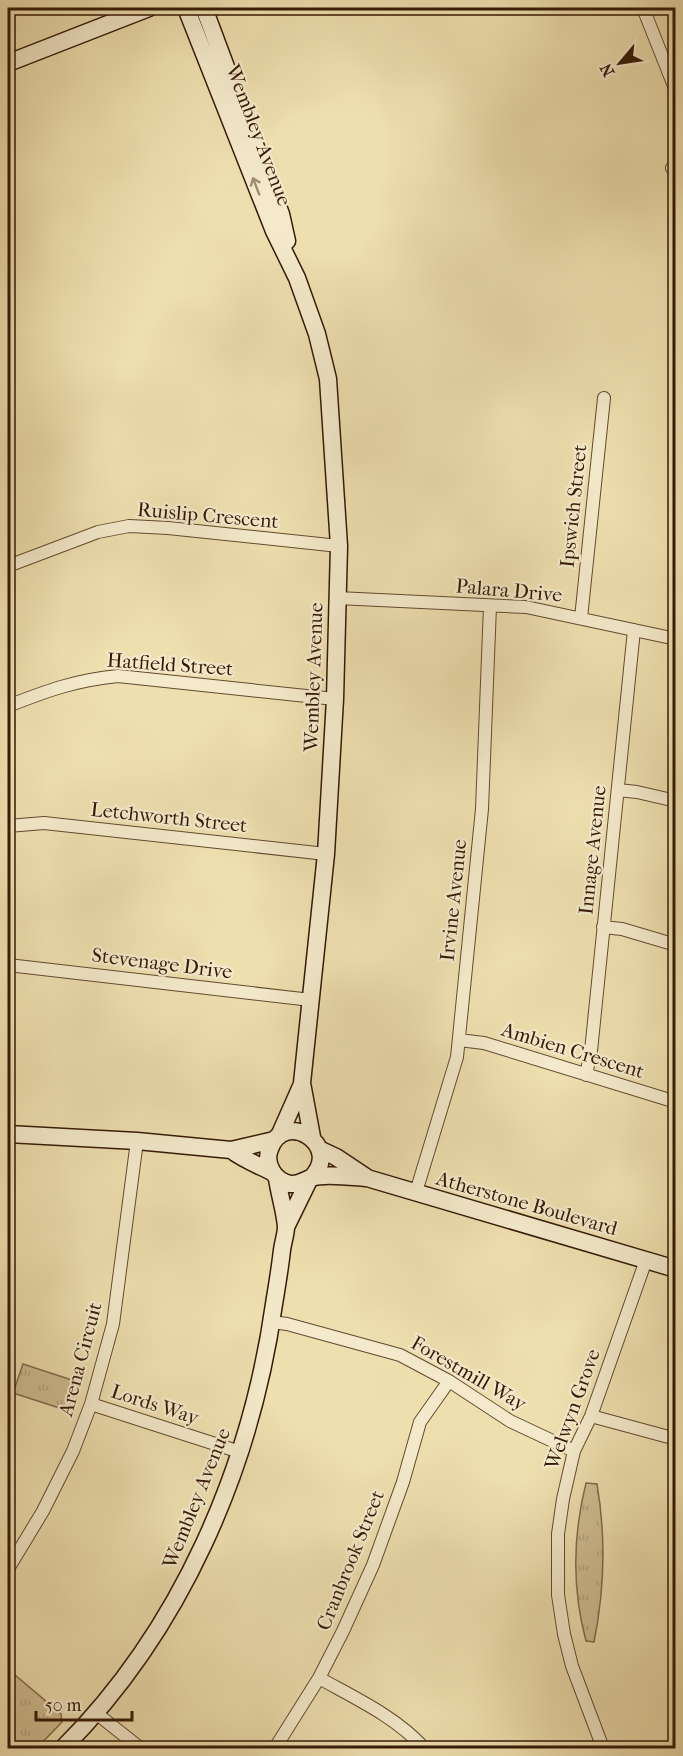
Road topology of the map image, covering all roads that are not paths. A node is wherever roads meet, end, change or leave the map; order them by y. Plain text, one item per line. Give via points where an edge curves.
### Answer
1 (149, 8) edge
2 (186, 8) edge
3 (204, 8) edge
4 (643, 8) edge
5 (8, 63) edge
6 (675, 91) edge
7 (296, 277) junction
8 (604, 398) dead end
9 (339, 546) junction
10 (8, 566) edge
11 (337, 598) junction
12 (490, 606) junction
13 (581, 618) junction
14 (634, 630) junction
15 (675, 639) edge
16 (335, 699) junction
17 (8, 706) edge
18 (618, 790) junction
19 (675, 801) edge
20 (8, 826) edge
21 (326, 854) junction
22 (603, 927) junction
23 (675, 945) edge
24 (8, 965) edge
25 (311, 1000) junction
26 (459, 1040) junction
27 (586, 1075) junction
28 (302, 1083) junction
29 (675, 1102) edge
30 (8, 1134) edge
31 (277, 1138) junction
32 (137, 1141) junction
33 (315, 1143) junction
34 (231, 1150) junction
35 (275, 1175) junction
36 (367, 1178) junction
37 (310, 1179) junction
38 (416, 1192) junction
39 (286, 1227) junction
40 (646, 1260) junction
41 (675, 1269) edge
42 (272, 1322) junction
43 (449, 1381) junction
44 (91, 1404) junction
45 (591, 1416) junction
46 (675, 1439) edge
47 (574, 1451) junction
48 (240, 1452) junction
49 (8, 1569) edge
50 (319, 1678) junction
51 (96, 1713) junction
52 (63, 1749) edge
53 (140, 1749) edge
54 (275, 1749) edge
55 (424, 1749) edge
56 (603, 1749) edge

1 - 5 street
7 -> 2 street, Wembley Avenue
3 - 7 street, Wembley Avenue via 280,214
4 - 6 street
7 - 9 street, Wembley Avenue via 317,334 327,379
8 - 13 street, Ipswich Street
9 - 10 street, Ruislip Crescent via 129,526 98,532
9 - 11 street, Wembley Avenue
11 - 12 street, Palara Drive
11 - 16 street, Wembley Avenue
12 - 13 street, Palara Drive via 526,607
12 - 26 street, Irvine Avenue via 482,809
13 - 14 street, Palara Drive
14 - 15 street, Palara Drive
14 - 18 street, Innage Avenue
16 - 17 street, Hatfield Street via 118,676 63,685
16 - 21 street, Wembley Avenue
18 - 19 street
18 - 22 street, Innage Avenue
20 - 21 street, Letchworth Street via 44,823
21 - 25 street, Wembley Avenue
22 - 23 street
22 - 27 street, Innage Avenue
24 - 25 street, Stevenage Drive
25 - 28 street, Wembley Avenue
26 - 27 street, Ambien Crescent via 484,1043
26 - 38 street, Irvine Avenue
27 - 29 street, Ambien Crescent
28 - 31 street, Wembley Avenue
28 - 33 street, Wembley Avenue
30 - 32 street
31 - 33 street via 285,1132 299,1131
31 - 34 street
31 - 35 street via 270,1146 268,1160
32 - 34 street
32 - 44 street, Arena Circuit via 113,1324
33 - 36 street, Atherstone Boulevard
33 - 37 street via 320,1162
34 - 35 street
35 - 37 street via 289,1184
35 - 39 street, Wembley Avenue
36 - 37 street, Atherstone Boulevard
36 - 38 street, Atherstone Boulevard
37 - 39 street, Wembley Avenue
38 - 40 street, Atherstone Boulevard
39 - 42 street, Wembley Avenue
40 - 41 street, Atherstone Boulevard
40 - 45 street, Welwyn Grove
42 - 43 street, Forestmill Way via 400,1355
42 - 48 street, Wembley Avenue via 262,1377
43 - 47 street, Forestmill Way via 510,1421
43 - 50 street, Cranbrook Street via 420,1422 373,1565
44 - 48 street, Lords Way
44 - 49 street, Arena Circuit via 43,1511
45 - 46 street
45 - 47 street, Welwyn Grove
47 - 56 street, Welwyn Grove via 558,1534 558,1595 572,1666
48 - 51 street, Wembley Avenue via 210,1532 180,1591
50 - 54 street, Cranbrook Street
50 - 55 street via 375,1709
51 - 52 street, Wembley Avenue
51 - 53 street

